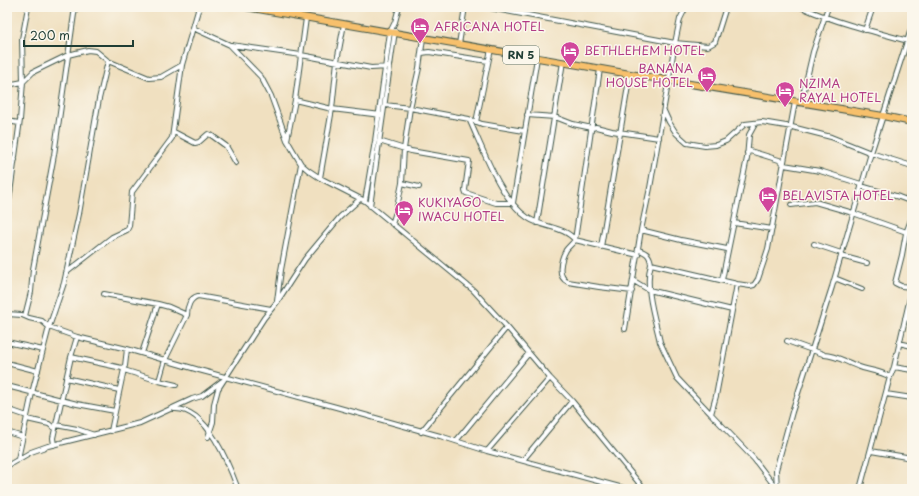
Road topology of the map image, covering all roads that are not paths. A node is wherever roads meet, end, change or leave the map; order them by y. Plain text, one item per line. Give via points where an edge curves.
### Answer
1 (28, 7) edge
2 (75, 7) edge
3 (199, 7) edge
4 (246, 7) edge
5 (299, 7) edge
6 (399, 7) edge
7 (465, 7) edge
8 (485, 7) edge
9 (686, 7) edge
10 (726, 7) edge
11 (800, 7) edge
12 (828, 7) edge
13 (873, 7) edge
14 (297, 16) junction
15 (306, 18) junction
16 (825, 18) junction
17 (344, 24) junction
18 (912, 26) edge
19 (193, 28) junction
20 (865, 30) junction
21 (392, 32) junction
22 (423, 38) junction
23 (910, 41) edge
24 (675, 43) junction
25 (459, 44) junction
26 (230, 45) junction
27 (491, 49) junction
28 (422, 52) junction
29 (68, 55) junction
30 (301, 55) junction
31 (537, 58) junction
32 (108, 61) junction
33 (337, 61) junction
34 (488, 61) junction
35 (563, 62) junction
36 (182, 66) junction
37 (388, 67) junction
38 (600, 69) junction
39 (630, 74) junction
40 (669, 81) junction
41 (23, 82) junction
42 (7, 85) edge
43 (295, 100) junction
44 (798, 102) junction
45 (385, 105) junction
46 (410, 108) junction
47 (332, 109) junction
48 (664, 111) junction
49 (381, 115) junction
50 (527, 115) junction
51 (883, 116) junction
52 (555, 117) junction
53 (469, 119) junction
54 (7, 121) edge
55 (476, 122) junction
56 (912, 122) edge
57 (19, 123) junction
58 (755, 124) junction
59 (792, 127) junction
60 (592, 128) junction
61 (174, 132) junction
62 (524, 132) junction
63 (620, 132) junction
64 (658, 138) junction
65 (287, 140) junction
66 (380, 141) junction
67 (404, 149) junction
68 (748, 150) junction
69 (871, 153) junction
70 (786, 155) junction
71 (7, 158) edge
72 (16, 160) junction
73 (779, 160) junction
74 (236, 163) dead end
75 (301, 164) junction
76 (784, 165) junction
77 (912, 166) edge
78 (320, 178) junction
79 (402, 183) junction
80 (861, 185) junction
81 (419, 187) dead end
82 (360, 199) junction
83 (365, 201) junction
84 (8, 202) edge
85 (912, 202) edge
86 (513, 203) junction
87 (791, 205) dead end
88 (370, 206) junction
89 (853, 213) junction
90 (7, 215) edge
91 (912, 218) edge
92 (538, 223) junction
93 (734, 223) junction
94 (392, 224) junction
95 (772, 229) junction
96 (641, 230) junction
97 (907, 232) junction
98 (912, 234) edge
99 (574, 240) junction
100 (814, 244) dead end
101 (601, 247) junction
102 (727, 250) junction
103 (638, 252) junction
104 (841, 255) junction
105 (867, 263) dead end
106 (651, 264) junction
107 (66, 273) junction
108 (634, 280) junction
109 (722, 280) junction
110 (834, 280) junction
111 (737, 284) junction
112 (912, 288) edge
113 (862, 289) dead end
114 (649, 290) junction
115 (632, 291) junction
116 (104, 294) dead end
117 (277, 302) junction
118 (158, 304) junction
119 (272, 309) junction
120 (732, 310) junction
121 (7, 314) edge
122 (187, 315) junction
123 (25, 316) junction
124 (905, 318) junction
125 (912, 319) edge
126 (49, 327) junction
127 (507, 327) junction
128 (625, 329) dead end
129 (77, 337) junction
130 (787, 341) dead end
131 (7, 342) edge
132 (899, 343) junction
133 (912, 346) edge
134 (128, 349) junction
135 (43, 350) junction
136 (812, 350) junction
137 (142, 353) junction
138 (529, 353) junction
139 (71, 357) junction
140 (165, 360) junction
141 (7, 363) edge
142 (894, 367) junction
143 (124, 368) junction
144 (912, 370) edge
145 (38, 371) junction
146 (890, 377) junction
147 (66, 378) junction
148 (226, 378) junction
149 (550, 378) junction
150 (159, 381) junction
151 (176, 385) dead end
152 (7, 386) edge
153 (119, 390) junction
154 (32, 393) junction
155 (886, 394) junction
156 (912, 398) edge
157 (62, 399) junction
158 (572, 401) junction
159 (7, 409) edge
160 (171, 409) junction
161 (114, 411) junction
162 (711, 414) junction
163 (27, 417) junction
164 (55, 427) junction
165 (111, 431) junction
166 (7, 432) edge
167 (211, 432) junction
168 (421, 432) junction
169 (94, 435) junction
170 (23, 437) junction
171 (208, 437) dead end
172 (456, 441) junction
173 (54, 445) junction
174 (871, 450) junction
175 (487, 452) junction
176 (912, 458) edge
177 (18, 459) junction
178 (7, 460) edge
179 (523, 460) junction
180 (12, 463) junction
181 (7, 466) edge
182 (238, 489) edge
183 (627, 489) edge
184 (644, 489) edge
185 (860, 489) edge

1 - 41 street via 22,39
2 - 29 street
3 - 19 street
4 - 14 main road, RN 5 / RN 5
5 - 14 street
6 - 21 street
7 - 25 street
8 - 24 street
9 - 24 street via 680,19
10 - 24 street via 712,45
11 - 16 street
12 - 16 street
13 - 20 street
14 - 15 main road, RN 5 / RN 5
15 - 17 main road, RN 5 / RN 5
15 - 30 street
16 - 20 street
16 - 44 street
17 - 21 main road, RN 5 / RN 5
17 - 33 street
18 - 23 street
19 - 26 street
19 - 36 street
20 - 23 street
21 - 22 main road, RN 5 / RN 5
21 - 37 street
22 - 25 main road, RN 5 / RN 5
22 - 28 street
23 - 51 street
24 - 40 street
25 - 27 main road, RN 5 / RN 5
26 - 30 street
26 - 65 street via 261,77
27 - 31 main road, RN 5 / RN 5
27 - 34 street
28 - 34 street
28 - 46 street
29 - 32 street via 93,50
29 - 41 street via 33,72
29 - 123 street via 54,155
30 - 33 street
30 - 43 street
31 - 35 main road, RN 5 / RN 5
31 - 50 street
32 - 36 street via 149,78 161,77
32 - 107 street
33 - 37 street via 372,68
33 - 47 street
34 - 55 street
35 - 38 main road, RN 5 / RN 5
35 - 52 street
36 - 61 street
37 - 45 street
37 - 49 street
38 - 39 main road, RN 5 / RN 5
38 - 60 street
39 - 40 main road, RN 5 / RN 5
39 - 63 street
40 - 44 main road, RN 5 / RN 5
40 - 48 street
41 - 42 street
41 - 57 street
43 - 47 street
43 - 65 street
44 - 51 main road, RN 5 / RN 5
44 - 59 street
45 - 46 street
45 - 49 street
46 - 53 street
46 - 67 street
47 - 49 street
47 - 78 street
48 - 58 street via 682,140 710,147 722,144 745,124
48 - 64 street
49 - 66 street
49 - 83 street
50 - 52 street
50 - 62 street
51 - 56 main road, RN 5 / RN 5
51 - 69 street
52 - 60 street
52 - 92 street
53 - 55 street
53 - 86 street via 501,187
54 - 57 street
55 - 62 street
57 - 72 street
58 - 59 street via 762,122
58 - 68 street via 751,129
59 - 69 street via 831,137
59 - 70 street
60 - 63 street
60 - 99 street
61 - 74 street via 195,143 208,134 211,135 226,146
61 - 107 street via 168,145 132,192 131,216 127,230 112,237
62 - 86 street
63 - 64 street
63 - 101 street
64 - 96 street
65 - 75 street
66 - 67 street
66 - 88 street
67 - 79 street
67 - 86 street via 469,161 466,193 496,203
68 - 73 street
68 - 93 street
69 - 77 street
69 - 80 street
70 - 73 street
70 - 76 street
71 - 72 street
72 - 84 street
73 - 76 street
75 - 78 street
75 - 117 street
76 - 80 street via 815,170
76 - 95 street
78 - 82 street
79 - 81 street
79 - 94 street
80 - 85 street
80 - 89 street
82 - 83 street
82 - 117 street via 340,216 305,259
83 - 88 street
84 - 90 street
86 - 92 street
87 - 89 street via 811,201
88 - 94 street
89 - 97 street
89 - 104 street
91 - 97 street
92 - 99 street via 564,231
93 - 95 street
93 - 102 street
94 - 127 street via 473,290
95 - 111 street via 758,279 750,286
96 - 102 street
96 - 103 street
97 - 98 street
97 - 112 street via 895,283
99 - 101 street
99 - 115 street via 566,250 560,267 564,280
100 - 104 street
101 - 103 street
102 - 109 street
103 - 106 street via 647,253 651,257
103 - 108 street
104 - 105 street
104 - 110 street
106 - 109 street
106 - 114 street
107 - 126 street
108 - 114 street
108 - 115 street
109 - 111 street
110 - 113 street
110 - 136 street
111 - 120 street
112 - 124 street
114 - 120 street
114 - 162 street via 660,342 677,378
115 - 128 street
116 - 118 street
117 - 119 street
118 - 122 street
118 - 137 street
119 - 122 street via 198,296 192,300
119 - 148 street
120 - 162 street
121 - 123 street
122 - 140 street
123 - 126 street via 42,321
124 - 125 street
124 - 132 street
126 - 129 street
126 - 135 street
127 - 138 street
127 - 168 street
129 - 134 street
129 - 139 street
130 - 136 street
131 - 135 street
132 - 133 street
132 - 142 street
134 - 137 street
134 - 143 street
135 - 145 street
136 - 146 street via 884,372
136 - 162 street via 780,454 776,474 777,489 754,459
137 - 140 street
138 - 149 street
138 - 172 street
139 - 143 street
139 - 147 street
140 - 148 street
140 - 150 street
141 - 145 street
142 - 144 street
142 - 146 street
143 - 150 street
143 - 153 street
145 - 154 street
146 - 155 street
147 - 153 street
147 - 157 street
148 - 160 street via 202,396
148 - 167 street via 217,392
148 - 168 street
149 - 158 street
149 - 175 street
150 - 151 street
152 - 154 street
153 - 161 street
154 - 157 street
154 - 163 street
155 - 156 street
155 - 174 street
157 - 161 street
157 - 164 street
158 - 179 street
158 - 184 street
159 - 163 street
160 - 165 street via 140,423
160 - 167 street via 192,415
161 - 165 street
163 - 164 street
163 - 170 street
164 - 169 street via 77,429
164 - 173 street
165 - 169 street
166 - 170 street
167 - 171 street
167 - 182 street via 227,461
168 - 172 street
169 - 173 street
170 - 177 street
172 - 175 street
173 - 177 street
174 - 176 street
174 - 185 street
175 - 179 street
177 - 180 street
178 - 180 street
179 - 183 street
180 - 181 street

